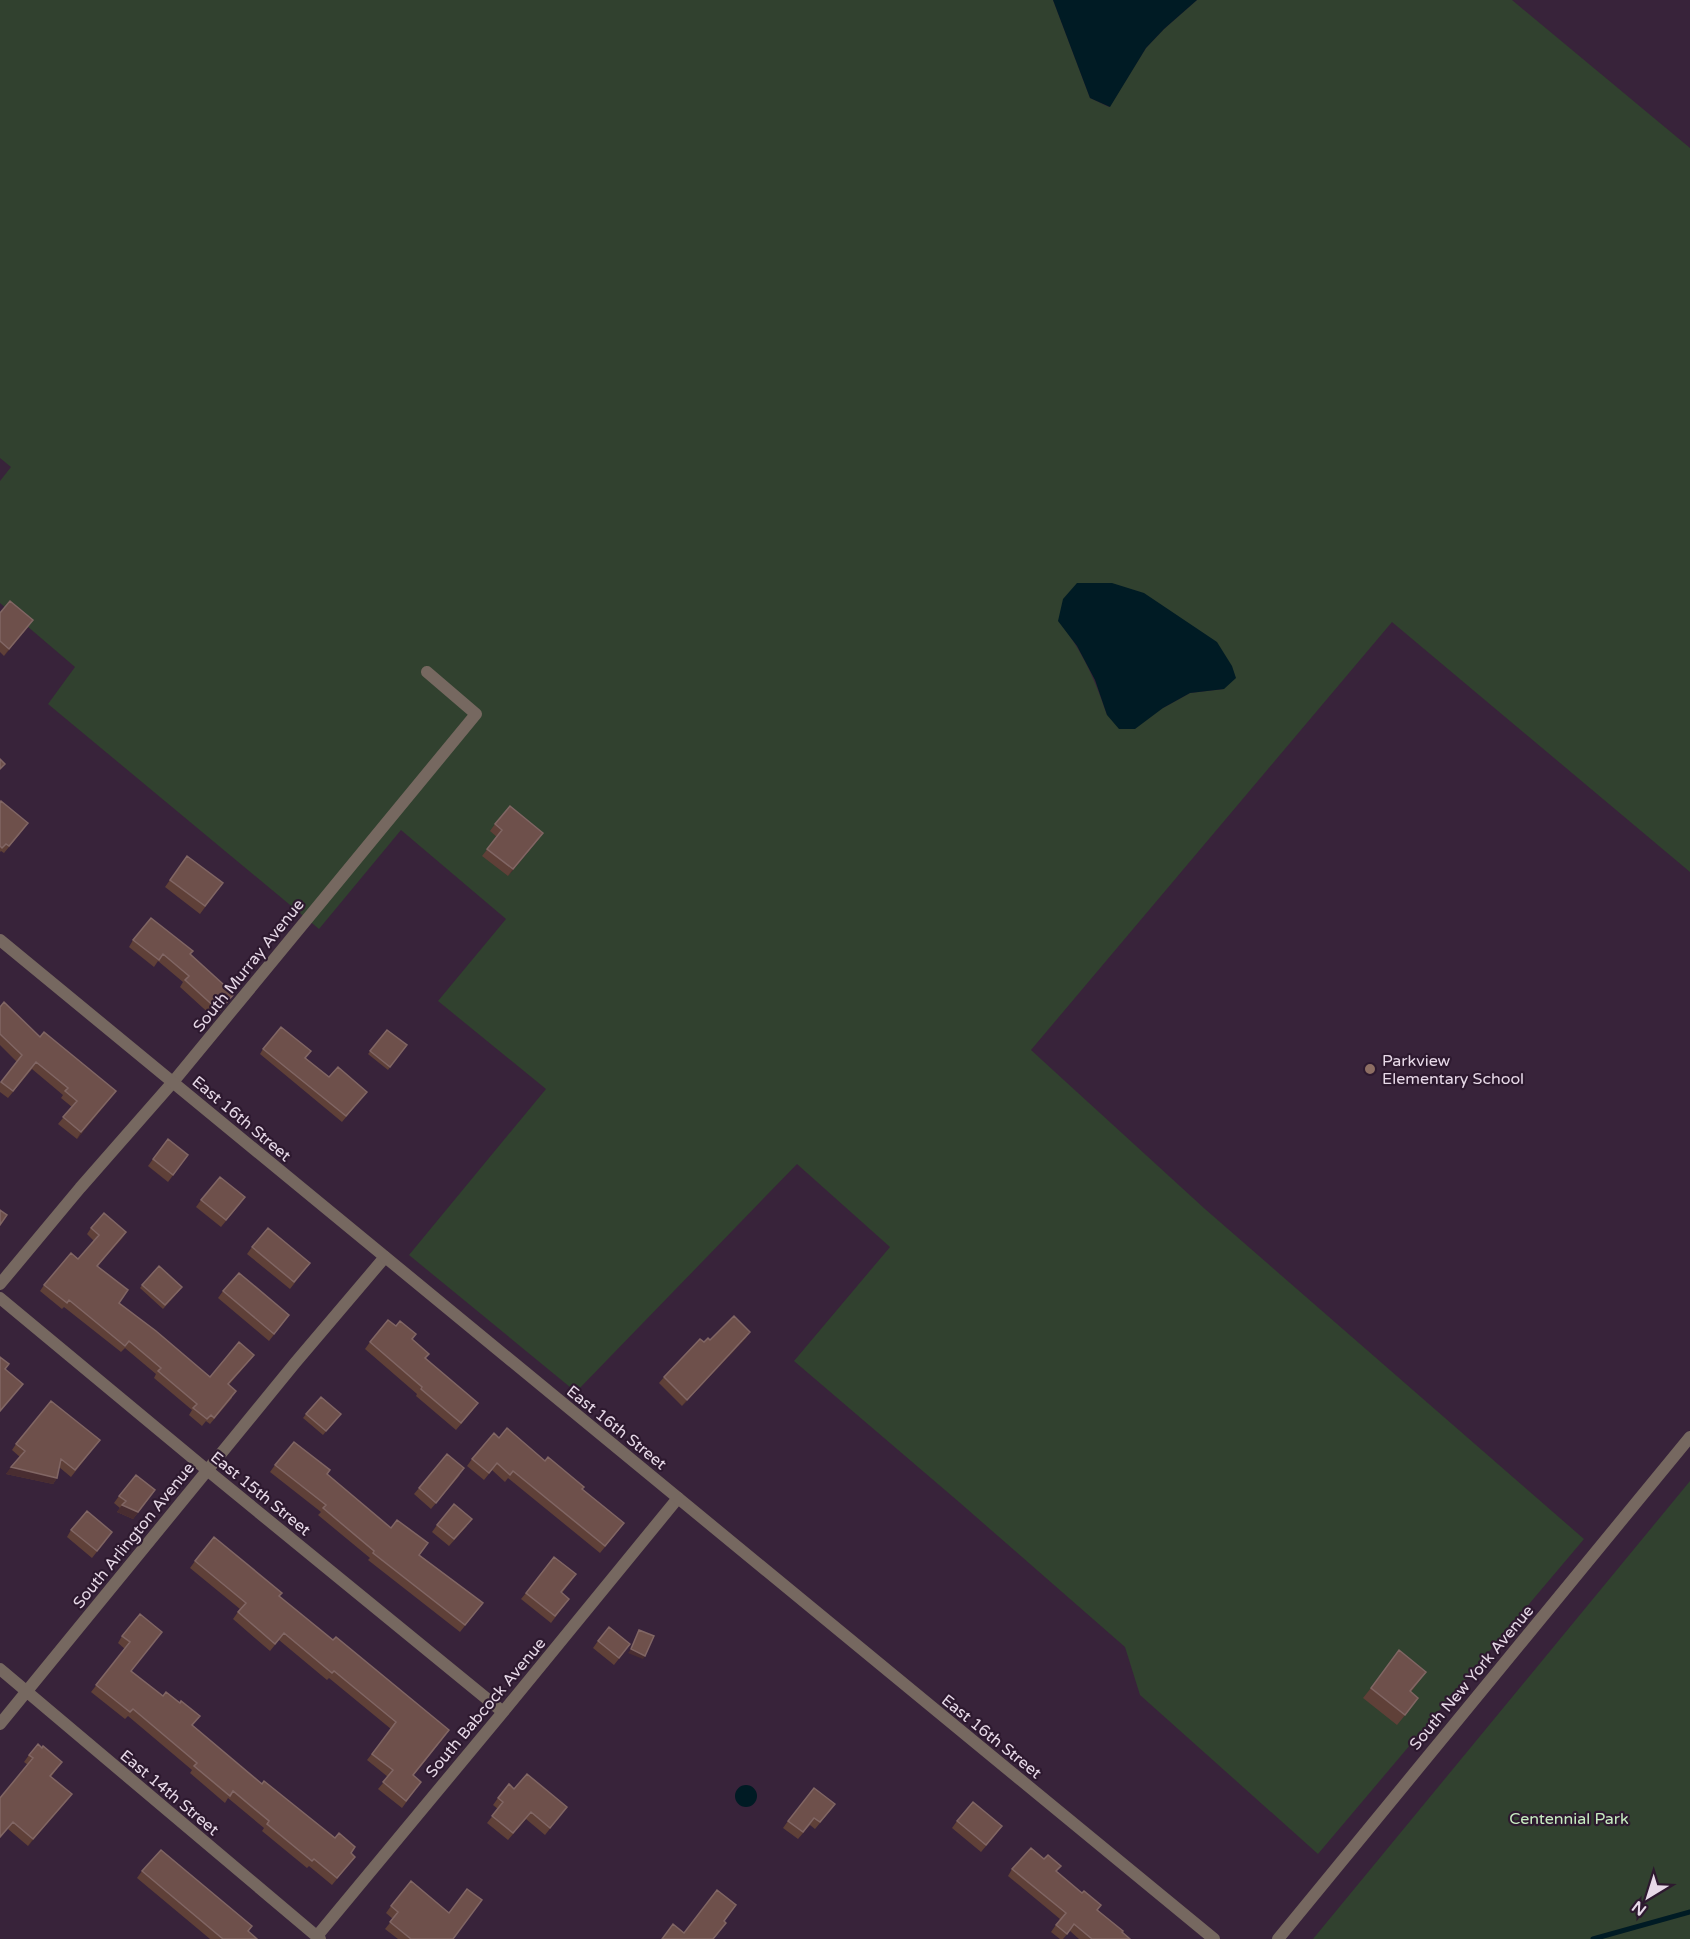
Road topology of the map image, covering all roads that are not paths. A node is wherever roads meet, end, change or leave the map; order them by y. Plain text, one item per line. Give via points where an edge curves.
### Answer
1 (427, 672) dead end
2 (0, 940) edge
3 (173, 1082) junction
4 (385, 1257) junction
5 (0, 1284) edge
6 (0, 1298) edge
7 (1690, 1437) edge
8 (207, 1470) junction
9 (678, 1498) junction
10 (0, 1670) edge
11 (26, 1693) junction
12 (503, 1712) junction
13 (0, 1724) edge
14 (319, 1937) edge
15 (1214, 1939) edge
16 (1278, 1939) edge

1 - 3 street, South Murray Avenue via 476,714
2 - 3 street, East 16th Street
3 - 4 street, East 16th Street
3 - 5 street, South Murray Avenue
4 - 8 street, South Arlington Avenue
4 - 9 street, East 16th Street
6 - 8 street, East 15th Street
7 - 16 street, South New York Avenue
8 - 11 street, South Arlington Avenue
8 - 12 street, East 15th Street
9 - 12 street, South Babcock Avenue
9 - 15 street, East 16th Street
10 - 11 street, East 14th Street
11 - 13 street, South Arlington Avenue
11 - 14 street, East 14th Street
12 - 14 street, South Babcock Avenue

